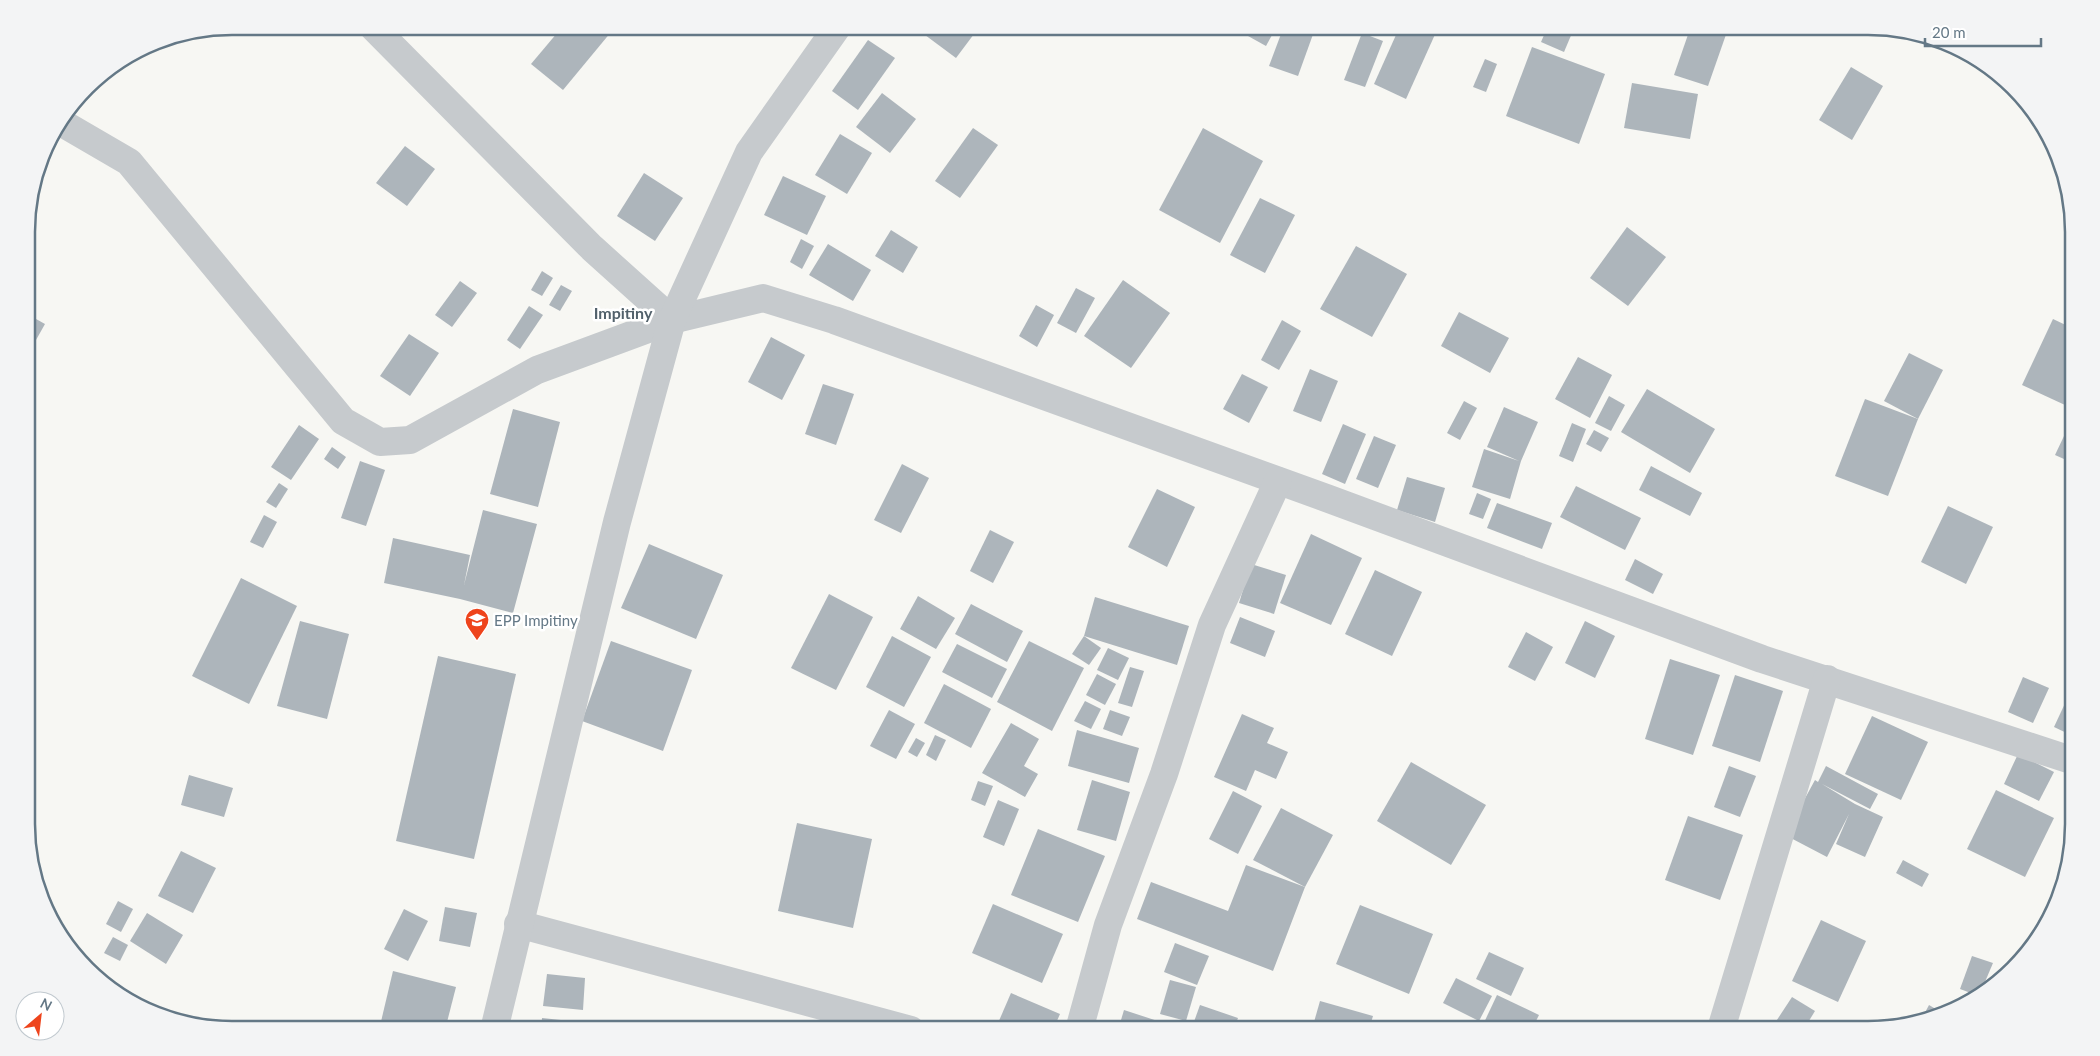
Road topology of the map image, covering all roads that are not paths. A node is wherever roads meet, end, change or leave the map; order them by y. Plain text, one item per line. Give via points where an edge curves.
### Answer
1 (381, 35) edge
2 (832, 35) edge
3 (66, 126) edge
4 (672, 320) junction
5 (1278, 481) junction
6 (1826, 679) junction
7 (2065, 757) edge
8 (518, 924) junction
9 (496, 1021) edge
10 (878, 1021) edge
11 (1081, 1021) edge
12 (1723, 1021) edge

1 - 4 street via 592,248
2 - 4 street via 749,152
3 - 4 street via 129,162 344,421 380,442 410,440 537,370
4 - 5 street via 763,298 834,320
4 - 8 street via 617,522
5 - 6 street via 1762,659
5 - 11 street via 1212,625 1164,774 1108,925
6 - 7 street
6 - 12 street
8 - 9 street
8 - 10 street

